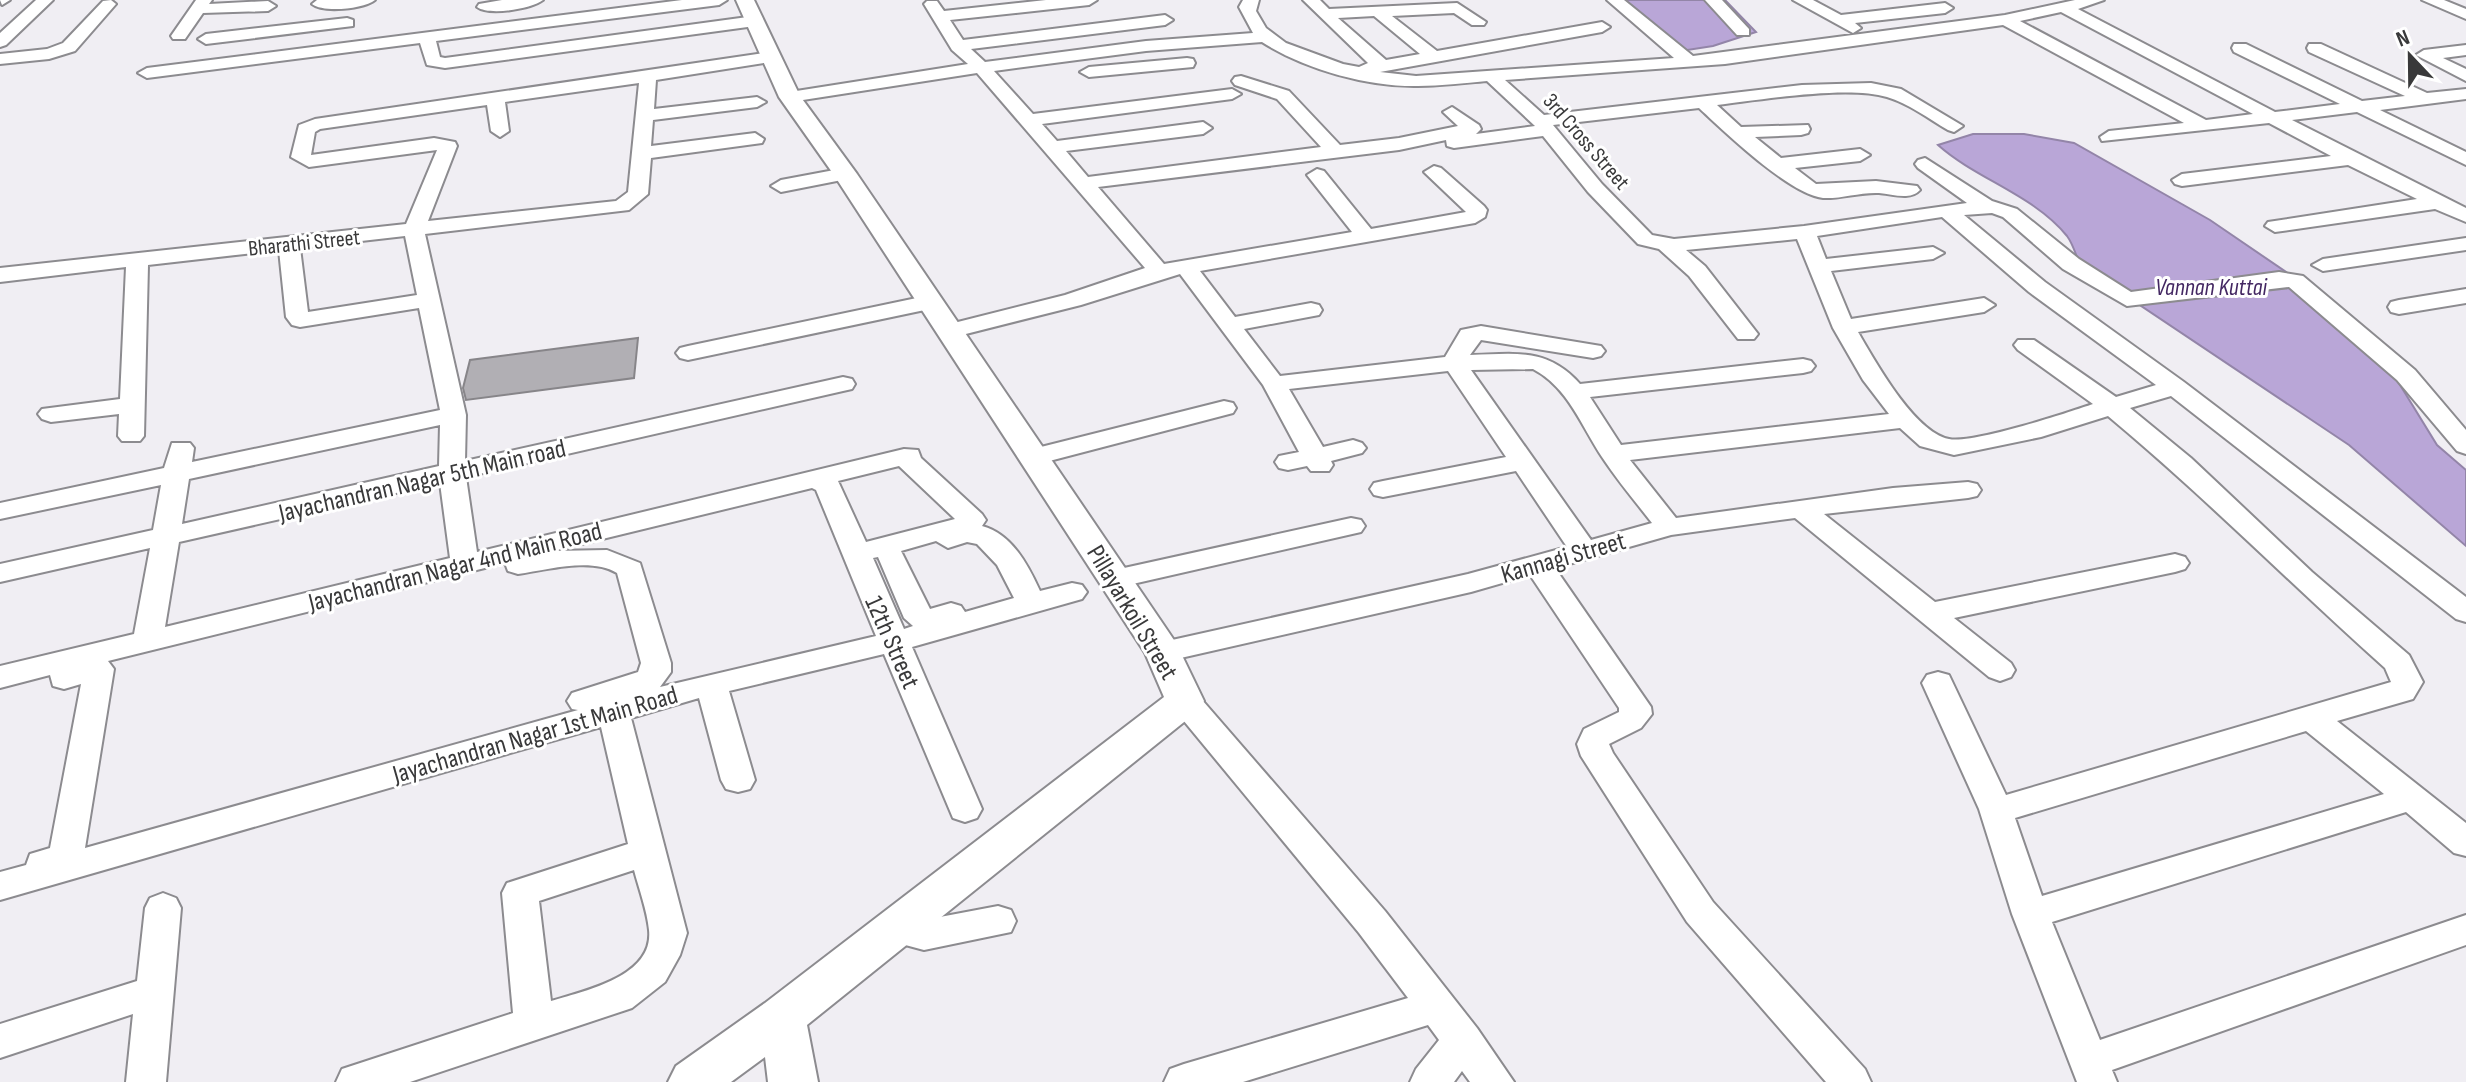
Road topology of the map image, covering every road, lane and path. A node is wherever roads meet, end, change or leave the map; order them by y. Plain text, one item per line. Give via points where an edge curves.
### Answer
1 (45, 0) edge
2 (535, 0) edge
3 (565, 0) edge
4 (719, 0) edge
5 (1089, 0) edge
6 (1251, 0) edge
7 (1311, 0) edge
8 (1615, 0) edge
9 (1713, 0) edge
10 (1801, 0) edge
11 (1859, 0) edge
12 (2035, 0) edge
13 (2096, 0) edge
14 (2430, 0) edge
15 (360, 1) edge
16 (1417, 3) edge
17 (108, 4) dead end
18 (320, 4) dead end
19 (935, 4) edge
20 (200, 5) edge
21 (268, 6) dead end
22 (485, 7) dead end
23 (1945, 8) dead end
24 (2061, 9) junction
25 (750, 11) edge
26 (1377, 11) junction
27 (1325, 14) junction
28 (2466, 14) edge
29 (1885, 15) junction
30 (569, 19) junction
31 (1165, 20) dead end
32 (1838, 20) junction
33 (2005, 20) junction
34 (1478, 22) dead end
35 (347, 23) junction
36 (1602, 27) dead end
37 (1743, 32) dead end
38 (179, 36) dead end
39 (1561, 36) junction
40 (1265, 37) junction
41 (1871, 37) junction
42 (427, 38) junction
43 (206, 39) dead end
44 (0, 42) edge
45 (958, 46) junction
46 (348, 48) junction
47 (2240, 48) dead end
48 (2315, 48) dead end
49 (2466, 50) edge
50 (1432, 56) junction
51 (771, 57) junction
52 (0, 59) edge
53 (1690, 62) junction
54 (1187, 63) dead end
55 (1382, 66) junction
56 (981, 68) junction
57 (1598, 70) junction
58 (1355, 71) junction
59 (147, 73) dead end
60 (648, 76) junction
61 (1491, 76) junction
62 (2466, 76) edge
63 (996, 82) junction
64 (2466, 94) edge
65 (495, 98) junction
66 (2425, 99) junction
67 (774, 100) junction
68 (1702, 101) junction
69 (2359, 107) junction
70 (407, 111) junction
71 (1452, 112) dead end
72 (646, 115) junction
73 (2275, 117) junction
74 (1028, 120) junction
75 (2200, 124) junction
76 (1544, 126) junction
77 (1954, 126) dead end
78 (1203, 128) dead end
79 (1801, 129) dead end
80 (500, 131) dead end
81 (1737, 133) junction
82 (2109, 137) dead end
83 (755, 139) dead end
84 (1440, 144) dead end
85 (2466, 144) edge
86 (1052, 147) junction
87 (2443, 147) junction
88 (405, 148) junction
89 (1335, 151) junction
90 (644, 153) junction
91 (1860, 155) dead end
92 (2351, 159) junction
93 (2466, 159) edge
94 (1778, 164) junction
95 (1925, 164) dead end
96 (1434, 172) dead end
97 (845, 174) junction
98 (1317, 175) dead end
99 (2182, 180) dead end
100 (1086, 183) junction
101 (781, 186) dead end
102 (1910, 190) dead end
103 (2440, 202) junction
104 (1987, 207) junction
105 (1946, 210) junction
106 (2466, 216) edge
107 (2275, 226) dead end
108 (414, 230) junction
109 (1804, 232) junction
110 (1365, 235) junction
111 (1656, 242) junction
112 (289, 243) junction
113 (2466, 244) edge
114 (1933, 253) dead end
115 (137, 260) junction
116 (2323, 265) dead end
117 (1185, 266) junction
118 (1820, 266) junction
119 (1159, 271) junction
120 (0, 275) edge
121 (2466, 296) edge
122 (2127, 299) junction
123 (429, 300) junction
124 (931, 302) junction
125 (1984, 305) dead end
126 (2399, 307) dead end
127 (1311, 310) dead end
128 (2071, 313) junction
129 (1229, 325) junction
130 (1845, 327) junction
131 (950, 331) junction
132 (1746, 334) dead end
133 (2026, 345) dead end
134 (1593, 351) dead end
135 (688, 353) dead end
136 (1454, 363) junction
137 (1803, 366) dead end
138 (843, 384) dead end
139 (1274, 384) junction
140 (2175, 387) junction
141 (1573, 392) junction
142 (132, 405) junction
143 (2112, 406) junction
144 (1224, 408) dead end
145 (51, 414) dead end
146 (453, 415) junction
147 (1906, 420) junction
148 (131, 436) dead end
149 (2466, 446) edge
150 (1353, 448) dead end
151 (1613, 454) junction
152 (1034, 457) junction
153 (1317, 461) junction
154 (178, 462) junction
155 (1288, 462) dead end
156 (1522, 462) junction
157 (452, 474) junction
158 (817, 479) junction
159 (1383, 489) dead end
160 (1968, 490) dead end
161 (1801, 509) junction
162 (0, 511) edge
163 (1351, 526) dead end
164 (1669, 527) junction
165 (166, 536) junction
166 (1584, 551) junction
167 (892, 557) junction
168 (477, 561) junction
169 (857, 561) junction
170 (2175, 563) dead end
171 (1537, 564) junction
172 (0, 573) edge
173 (1115, 579) junction
174 (1072, 592) dead end
175 (1029, 597) junction
176 (2466, 612) edge
177 (1930, 613) junction
178 (148, 641) junction
179 (893, 642) junction
180 (1163, 652) junction
181 (2000, 670) dead end
182 (0, 677) edge
183 (1938, 683) dead end
184 (711, 684) junction
185 (0, 694) edge
186 (1185, 701) junction
187 (613, 712) junction
188 (2309, 716) junction
189 (525, 737) junction
190 (738, 780) dead end
191 (2412, 798) junction
192 (965, 809) dead end
193 (1997, 811) junction
194 (2466, 843) edge
195 (646, 852) junction
196 (0, 876) edge
197 (0, 886) edge
198 (163, 908) dead end
199 (2030, 914) junction
200 (998, 921) dead end
201 (896, 928) junction
202 (2466, 930) edge
203 (155, 991) junction
204 (1437, 1006) junction
205 (782, 1017) junction
206 (534, 1024) junction
207 (1463, 1040) junction
208 (0, 1041) edge
209 (2093, 1071) edge
210 (146, 1082) edge
211 (356, 1082) edge
212 (693, 1082) edge
213 (793, 1082) edge
214 (1184, 1082) edge
215 (1430, 1082) edge
216 (1494, 1082) edge
217 (1851, 1082) edge

1 - 44 street
2 - 22 street
3 - 30 street
4 - 30 street
5 - 19 street
6 - 40 street via 1249,14
7 - 27 street
8 - 53 street
9 - 37 street
10 - 32 street
11 - 29 street
12 - 24 street
13 - 24 street
14 - 28 street
15 - 18 street
15 - 35 street
16 - 26 street
16 - 34 street via 1457,8
17 - 52 street via 69,47
19 - 45 street
20 - 21 street
20 - 38 street
23 - 29 street
24 - 33 street
24 - 73 street
25 - 42 street via 445,63 433,61
25 - 51 street, Pillayarkoil Street
26 - 27 street
26 - 50 street
27 - 55 street
29 - 32 street
30 - 42 street
31 - 45 street
32 - 41 street
33 - 41 street
33 - 75 street
35 - 43 street
35 - 46 street
36 - 39 street
39 - 50 street
39 - 57 street
40 - 56 street
40 - 58 street via 1294,53
41 - 53 street
42 - 46 street
45 - 56 street
46 - 59 street
47 - 69 street
48 - 66 street
49 - 62 street via 2424,55
50 - 55 street
51 - 60 street
51 - 67 street, Pillayarkoil Street
53 - 57 street
54 - 63 street
55 - 58 street
56 - 63 street
56 - 67 street
57 - 61 street
58 - 61 street via 1407,81
60 - 65 street
60 - 72 street
61 - 76 street, 3rd Cross Street
63 - 74 street
64 - 66 street
65 - 70 street
65 - 80 street
66 - 69 street
67 - 72 street
67 - 97 street, Pillayarkoil Street
68 - 76 street
68 - 77 street via 1802,90 1880,89
68 - 81 street
69 - 73 street
69 - 87 street
70 - 88 street
70 - 88 street via 308,126 301,157 319,161
71 - 89 street via 1472,129
72 - 90 street
73 - 75 street
73 - 92 street
74 - 86 street
74 - 89 street via 1237,88 1283,95
75 - 82 street
76 - 84 street
76 - 111 street, 3rd Cross Street via 1595,188
78 - 86 street
79 - 81 street
81 - 94 street
83 - 90 street
85 - 87 street
86 - 100 street
87 - 93 street
88 - 108 street via 448,146
89 - 100 street
90 - 108 street, Bharathi Street via 638,194 631,202 607,210
91 - 94 street
92 - 99 street
92 - 103 street
94 - 102 street via 1816,191
95 - 104 street
96 - 110 street via 1477,210 1475,217
97 - 101 street
97 - 124 street, Pillayarkoil Street
98 - 110 street
100 - 119 street
103 - 106 street
103 - 107 street
104 - 105 street
104 - 122 street via 2010,213 2071,264
105 - 109 street
105 - 128 street
108 - 112 street, Bharathi Street
108 - 123 street
109 - 111 street
109 - 118 street
110 - 117 street
111 - 132 street, 3rd Cross Street via 1697,271
112 - 115 street, Bharathi Street
112 - 123 street via 300,320
113 - 116 street
114 - 118 street
115 - 120 street, Bharathi Street
115 - 142 street
117 - 119 street
117 - 129 street
118 - 130 street
119 - 131 street via 1073,300
121 - 126 street
122 - 128 street via 2119,307
122 - 149 street via 2295,281 2406,375
123 - 146 street
124 - 131 street, Pillayarkoil Street
124 - 135 street
125 - 130 street
127 - 129 street
128 - 140 street
129 - 139 street
130 - 147 street
131 - 152 street, Pillayarkoil Street
133 - 143 street
134 - 136 street via 1481,333 1469,335
136 - 139 street
136 - 141 street via 1538,362 1557,372
136 - 156 street
137 - 141 street
138 - 157 street, Jayachandran Nagar 5th Main road
139 - 153 street
140 - 143 street
140 - 176 street
141 - 151 street
142 - 145 street
142 - 148 street
143 - 147 street via 2036,432 1952,447 1937,445
143 - 188 street via 2182,464 2403,671 2407,682 2402,691
144 - 152 street
146 - 154 street
146 - 157 street
147 - 151 street
150 - 153 street
151 - 164 street
152 - 173 street, Pillayarkoil Street
153 - 155 street
154 - 162 street
154 - 165 street
156 - 159 street
156 - 166 street
157 - 165 street, Jayachandran Nagar 5th Main road
157 - 168 street
158 - 168 street, Jayachandran Nagar 4nd Main Road
158 - 169 street, 12th Street via 828,486
158 - 169 street, Jayachandran Nagar 4nd Main Road via 906,456 972,520
160 - 161 street, Kannagi Street
161 - 164 street, Kannagi Street
161 - 177 street
163 - 173 street
164 - 166 street, Kannagi Street
165 - 172 street, Jayachandran Nagar 5th Main road
165 - 178 street
166 - 171 street, Kannagi Street
167 - 169 street
167 - 175 street via 964,534 984,535 1022,579
167 - 175 street via 919,618
168 - 178 street, Jayachandran Nagar 4nd Main Road
168 - 189 street via 504,567 605,557 623,562 630,569 656,663 649,680 525,719
169 - 179 street, 12th Street
170 - 177 street
171 - 180 street, Kannagi Street
171 - 217 street via 1635,707 1630,720 1596,737 1597,756 1700,912
173 - 180 street, Pillayarkoil Street
174 - 175 street, Jayachandran Nagar 1st Main Road
175 - 179 street, Jayachandran Nagar 1st Main Road
177 - 181 street
178 - 182 street, Jayachandran Nagar 4nd Main Road
179 - 184 street, Jayachandran Nagar 1st Main Road
179 - 192 street, 12th Street
180 - 186 street, Pillayarkoil Street
183 - 193 street
184 - 187 street, Jayachandran Nagar 1st Main Road
184 - 190 street
185 - 196 street via 99,669 66,858
186 - 201 street, Pillayarkoil Street
186 - 204 street
187 - 189 street, Jayachandran Nagar 1st Main Road
187 - 195 street
188 - 191 street
188 - 193 street
189 - 197 street, Jayachandran Nagar 1st Main Road
191 - 194 street
191 - 199 street
193 - 199 street
195 - 206 street via 668,933 654,972 618,996
195 - 206 street via 520,893
198 - 203 street
199 - 209 street
200 - 201 street via 924,935
201 - 205 street, Pillayarkoil Street
202 - 209 street
203 - 208 street
203 - 210 street
204 - 207 street
204 - 214 street
205 - 212 street, Pillayarkoil Street
205 - 213 street
206 - 211 street
207 - 215 street
207 - 216 street

